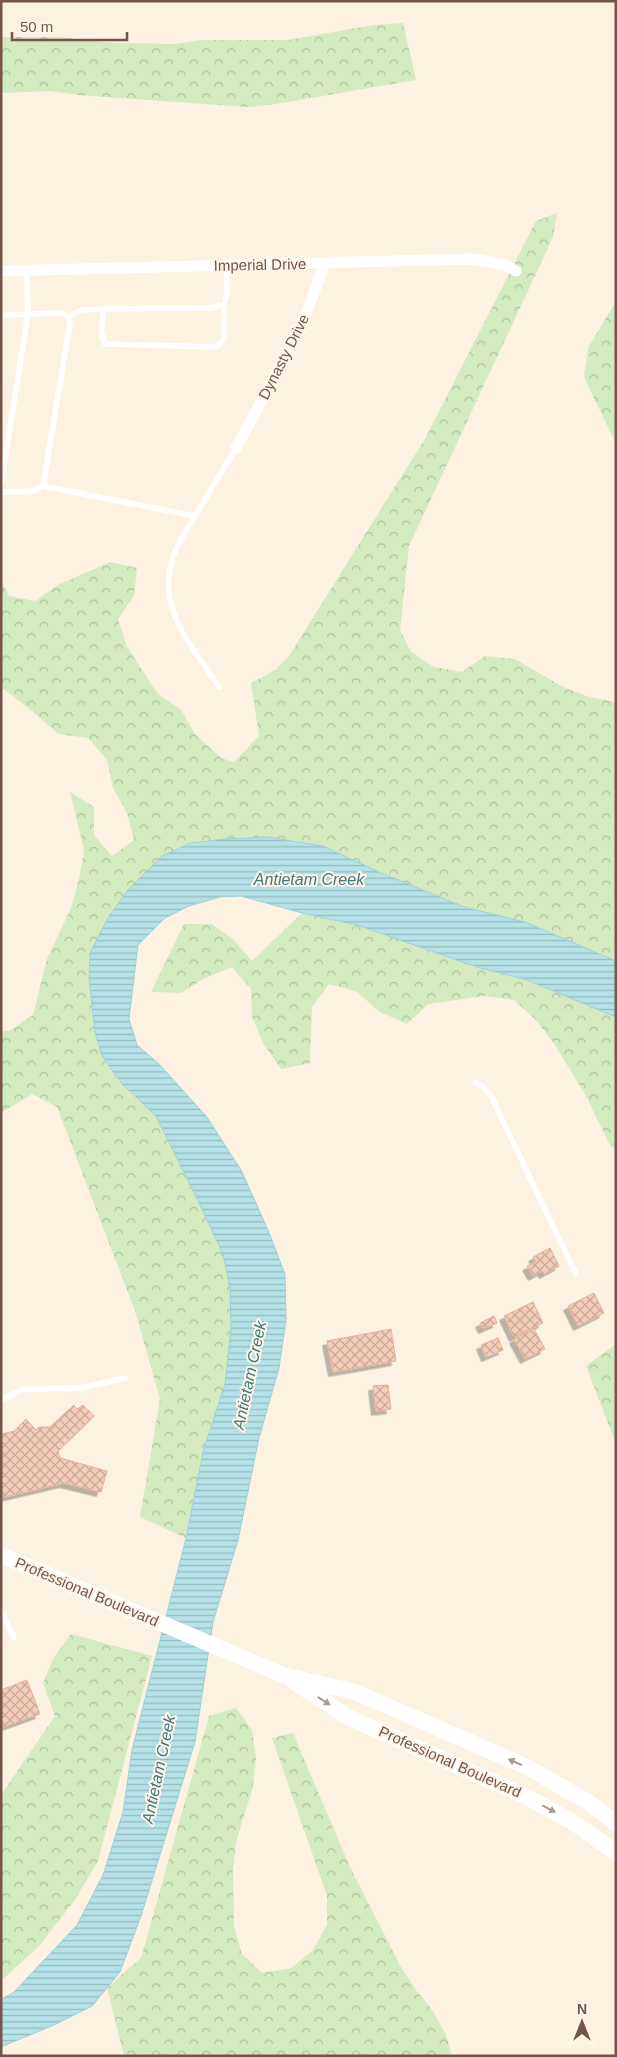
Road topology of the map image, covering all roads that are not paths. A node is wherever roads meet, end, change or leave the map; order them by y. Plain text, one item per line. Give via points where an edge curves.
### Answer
1 (325, 263) junction
2 (226, 266) junction
3 (26, 271) junction
4 (516, 271) dead end
5 (1, 272) edge
6 (224, 304) junction
7 (104, 309) junction
8 (28, 314) junction
9 (1, 315) edge
10 (68, 317) junction
11 (236, 448) joint
12 (1, 485) edge
13 (44, 486) junction
14 (1, 492) edge
15 (195, 516) junction
16 (219, 687) dead end
17 (476, 1083) dead end
18 (576, 1274) dead end
19 (126, 1378) dead end
20 (1, 1400) edge
21 (1, 1555) edge
22 (1, 1610) edge
23 (14, 1638) dead end
24 (283, 1675) junction
25 (616, 1824) edge
26 (616, 1853) edge

1 - 2 street, Imperial Drive
1 - 4 street, Imperial Drive via 473,259 505,265
1 - 11 street, Dynasty Drive via 301,328
2 - 3 street, Imperial Drive
2 - 6 lane
3 - 5 street, Imperial Drive
3 - 8 lane
6 - 7 lane via 211,308
6 - 7 lane via 224,340 217,347 105,344 101,331
7 - 10 lane via 81,310
8 - 9 lane
8 - 10 lane via 62,313
8 - 12 lane
10 - 13 lane via 70,323
11 - 15 lane
13 - 14 lane via 34,491
13 - 15 lane
15 - 16 lane via 171,560 168,594 178,626
17 - 18 lane via 491,1096
19 - 20 lane via 79,1388 24,1388
21 - 24 street, Professional Boulevard
22 - 23 lane
25 -> 24 street, Professional Boulevard via 588,1802 527,1768 355,1692
24 -> 26 street, Professional Boulevard via 348,1716 525,1796 576,1824

